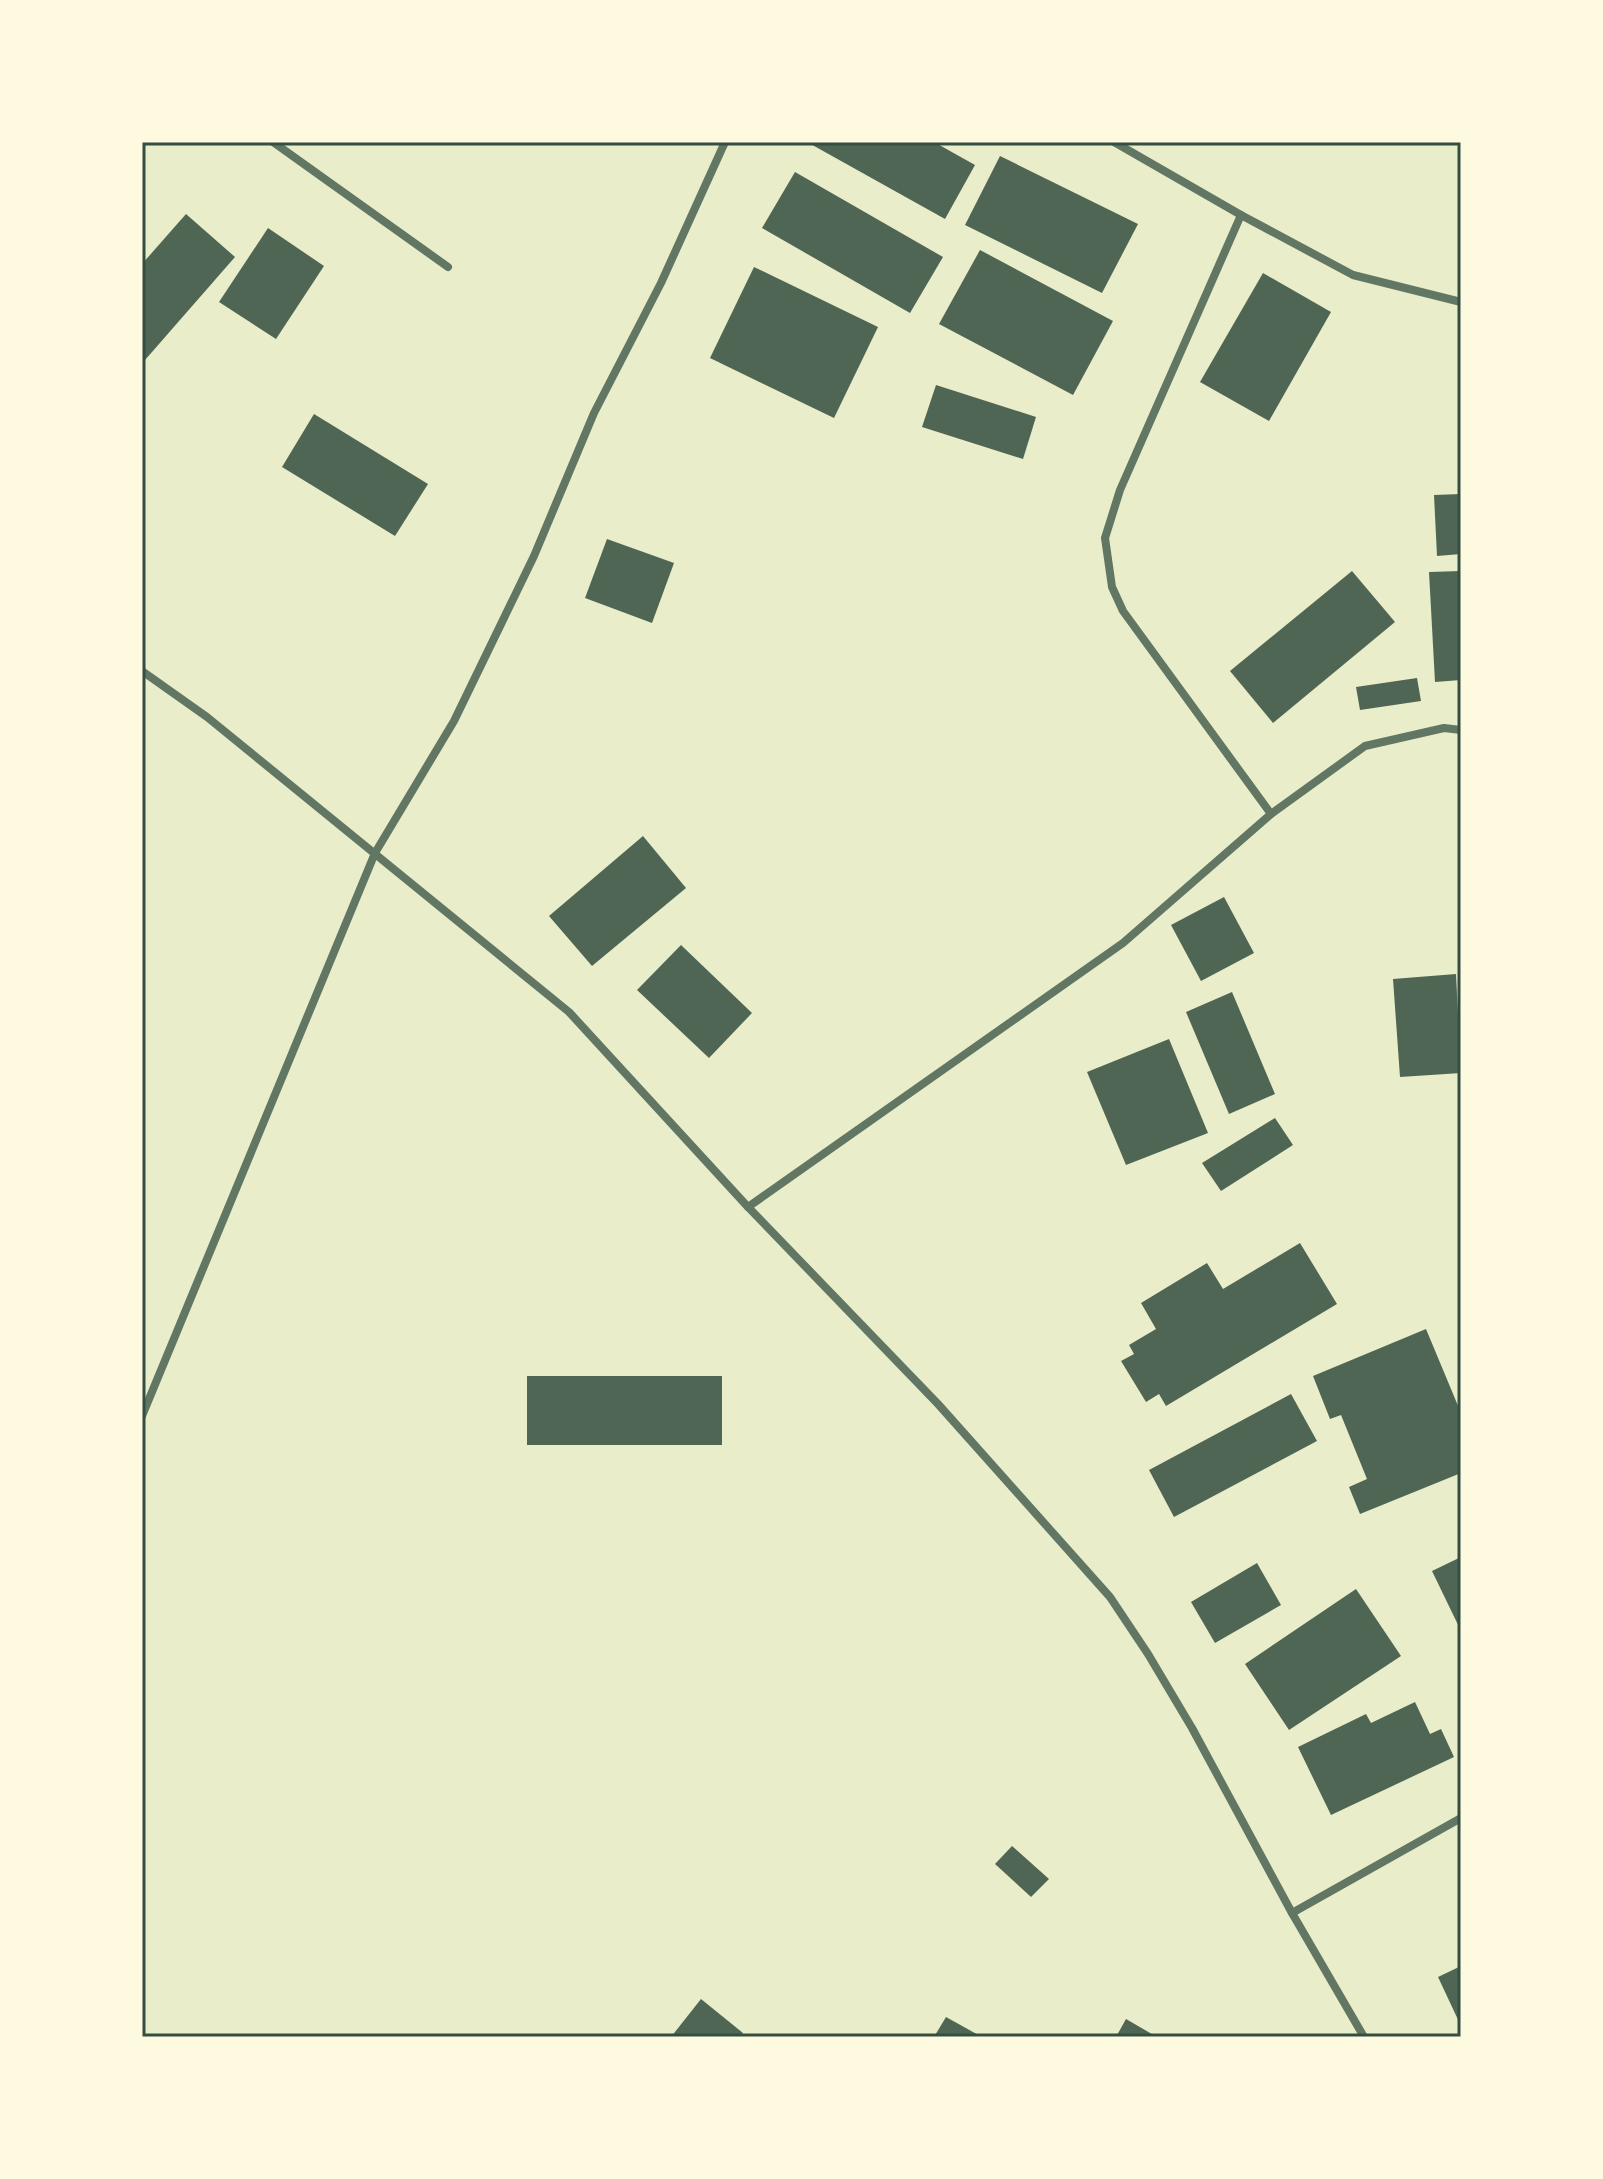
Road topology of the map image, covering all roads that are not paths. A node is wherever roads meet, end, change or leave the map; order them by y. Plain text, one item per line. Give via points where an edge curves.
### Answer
1 (273, 142) edge
2 (725, 142) edge
3 (1114, 142) edge
4 (1241, 215) junction
5 (448, 267) dead end
6 (1461, 302) edge
7 (142, 671) edge
8 (1461, 730) edge
9 (1271, 814) junction
10 (375, 853) junction
11 (748, 1207) junction
12 (142, 1416) edge
13 (1461, 1818) edge
14 (1292, 1913) junction
15 (1364, 2037) edge

1 - 5 street
2 - 10 street via 454,721
3 - 4 street
4 - 6 street via 1353,275
4 - 9 street via 1120,490 1105,538 1112,587 1123,611
7 - 10 street
8 - 9 street via 1444,728 1365,746
9 - 11 street via 1123,943
10 - 11 street via 569,1012
10 - 12 street
11 - 14 street via 938,1404 1110,1597 1192,1728
13 - 14 street
14 - 15 street

